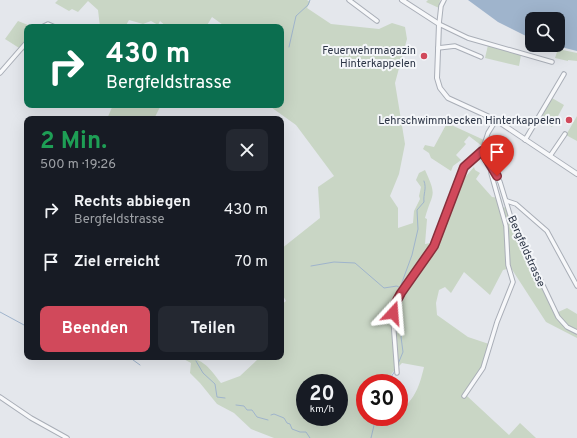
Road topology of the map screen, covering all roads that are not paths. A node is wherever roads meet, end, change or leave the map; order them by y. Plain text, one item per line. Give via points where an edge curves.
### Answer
1 (349, 0) edge
2 (402, 0) edge
3 (444, 0) edge
4 (377, 21) dead end
5 (439, 24) junction
6 (24, 45) edge
7 (438, 48) junction
8 (481, 57) dead end
9 (552, 62) dead end
10 (0, 73) edge
11 (564, 74) dead end
12 (496, 120) junction
13 (565, 134) dead end
14 (525, 140) junction
15 (482, 151) junction
16 (550, 156) junction
17 (492, 169) junction
18 (577, 174) edge
19 (507, 201) junction
20 (577, 286) edge
21 (577, 332) edge
22 (397, 373) dead end
23 (464, 396) dead end
24 (0, 397) edge
25 (67, 438) edge

1 - 4 street
2 - 5 street
3 - 5 street
5 - 7 street
5 - 9 street via 468,38
6 - 10 street
7 - 8 street via 455,46
7 - 12 street via 437,78 442,91 451,100
11 - 14 street
12 - 14 street
12 - 15 street via 488,132
13 - 16 street
14 - 16 street
15 - 17 street, Bergfeldstrasse
15 - 22 street via 464,167 434,246 395,304 393,313
16 - 18 street
17 - 19 street, Bergfeldstrasse
17 - 23 street via 506,226 508,265 513,282 497,322 484,368
19 - 20 street via 516,204 547,231
19 - 21 street, Bergfeldstrasse via 511,218 558,318
24 - 25 street via 30,418

